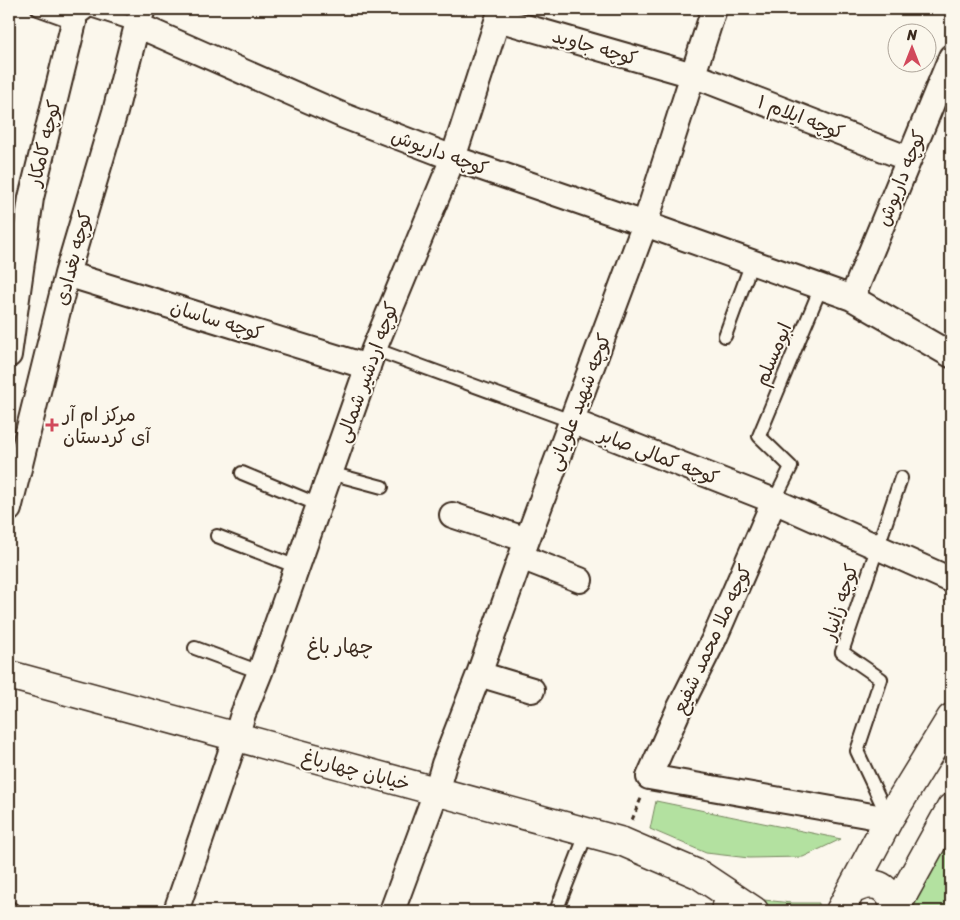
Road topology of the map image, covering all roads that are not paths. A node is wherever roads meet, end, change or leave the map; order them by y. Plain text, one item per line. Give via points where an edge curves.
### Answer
1 (38, 9) edge
2 (714, 9) edge
3 (500, 14) edge
4 (140, 17) edge
5 (74, 22) junction
6 (951, 57) edge
7 (693, 75) junction
8 (453, 158) junction
9 (909, 159) junction
10 (645, 224) junction
11 (15, 256) edge
12 (752, 262) junction
13 (67, 274) junction
14 (821, 287) junction
15 (852, 298) junction
16 (725, 336) dead end
17 (9, 355) edge
18 (951, 355) edge
19 (371, 358) junction
20 (571, 421) junction
21 (242, 473) dead end
22 (330, 473) junction
23 (902, 478) dead end
24 (382, 487) dead end
25 (774, 501) junction
26 (319, 505) junction
27 (9, 509) edge
28 (452, 515) dead end
29 (217, 536) dead end
30 (878, 546) junction
31 (524, 549) junction
32 (297, 567) junction
33 (580, 580) dead end
34 (951, 580) edge
35 (195, 648) dead end
36 (260, 672) junction
37 (479, 674) junction
38 (9, 675) edge
39 (532, 690) dead end
40 (951, 718) edge
41 (236, 737) junction
42 (436, 792) junction
43 (951, 808) edge
44 (889, 819) junction
45 (587, 832) junction
46 (720, 901) edge
47 (846, 901) edge
48 (9, 907) edge
49 (895, 909) edge
50 (14, 911) edge
51 (176, 911) edge
52 (392, 911) edge
53 (556, 911) edge
54 (754, 911) edge

1 - 5 lane
2 - 7 street, کوچه شهید علویانی
3 - 7 street, کوچه جاوید
3 - 8 street, کوچه اردشیر شمالی
4 - 5 lane, کوچه داریوش via 90,10
4 - 8 street, کوچه داریوش via 344,116
4 - 13 street, کوچه بغدادی
5 - 11 street, کوچه کامکار
6 - 9 street, کوچه داریوش
7 - 9 street, کوچه ایلام ۱
7 - 10 street, کوچه شهید علویانی
8 - 10 street, کوچه داریوش
8 - 19 street, کوچه اردشیر شمالی
9 - 15 street, کوچه داریوش
10 - 12 street, کوچه داریوش
10 - 20 street, کوچه شهید علویانی
11 - 17 street, کوچه کامکار
12 - 14 street, کوچه داریوش
12 - 16 lane
13 - 19 street, کوچه ساسان
13 - 27 street, کوچه بغدادی
14 - 15 street, کوچه داریوش
14 - 25 lane, ابومسلم via 759,436 791,467
15 - 18 street, کوچه داریوش
19 - 20 lane, کوچه کمالی صابر
19 - 22 street, کوچه اردشیر شمالی
20 - 25 street, کوچه کمالی صابر
20 - 31 street, کوچه شهید علویانی
21 - 26 lane
22 - 24 lane
22 - 26 street, کوچه اردشیر شمالی
23 - 30 lane
25 - 30 street, کوچه کمالی صابر
25 - 44 street, کوچه ملا محمد شفیع via 649,777
26 - 32 street, کوچه اردشیر شمالی
28 - 31 street
29 - 32 lane
30 - 34 street, کوچه کمالی صابر
30 - 44 lane, کوچه زانیار via 842,652 881,679 858,751
31 - 33 street
31 - 37 street, کوچه شهید علویانی
32 - 36 street, کوچه اردشیر شمالی
35 - 36 lane
36 - 41 street, کوچه اردشیر شمالی
37 - 39 street
37 - 42 street, کوچه شهید علویانی
38 - 41 main road, خیابان چهارباغ
40 - 44 main road
41 - 42 main road, خیابان چهارباغ
41 - 51 street, کوچه اردشیر شمالی
42 - 45 main road, خیابان چهارباغ
42 - 52 street, کوچه شهید علویانی
43 - 49 main road
44 - 47 main road
45 - 46 main road, خیابان چهارباغ via 623,842 700,875
45 - 53 lane
46 - 54 main road, خیابان چهارباغ
47 - 49 main road via 861,886 872,884 891,895
48 - 50 lane

